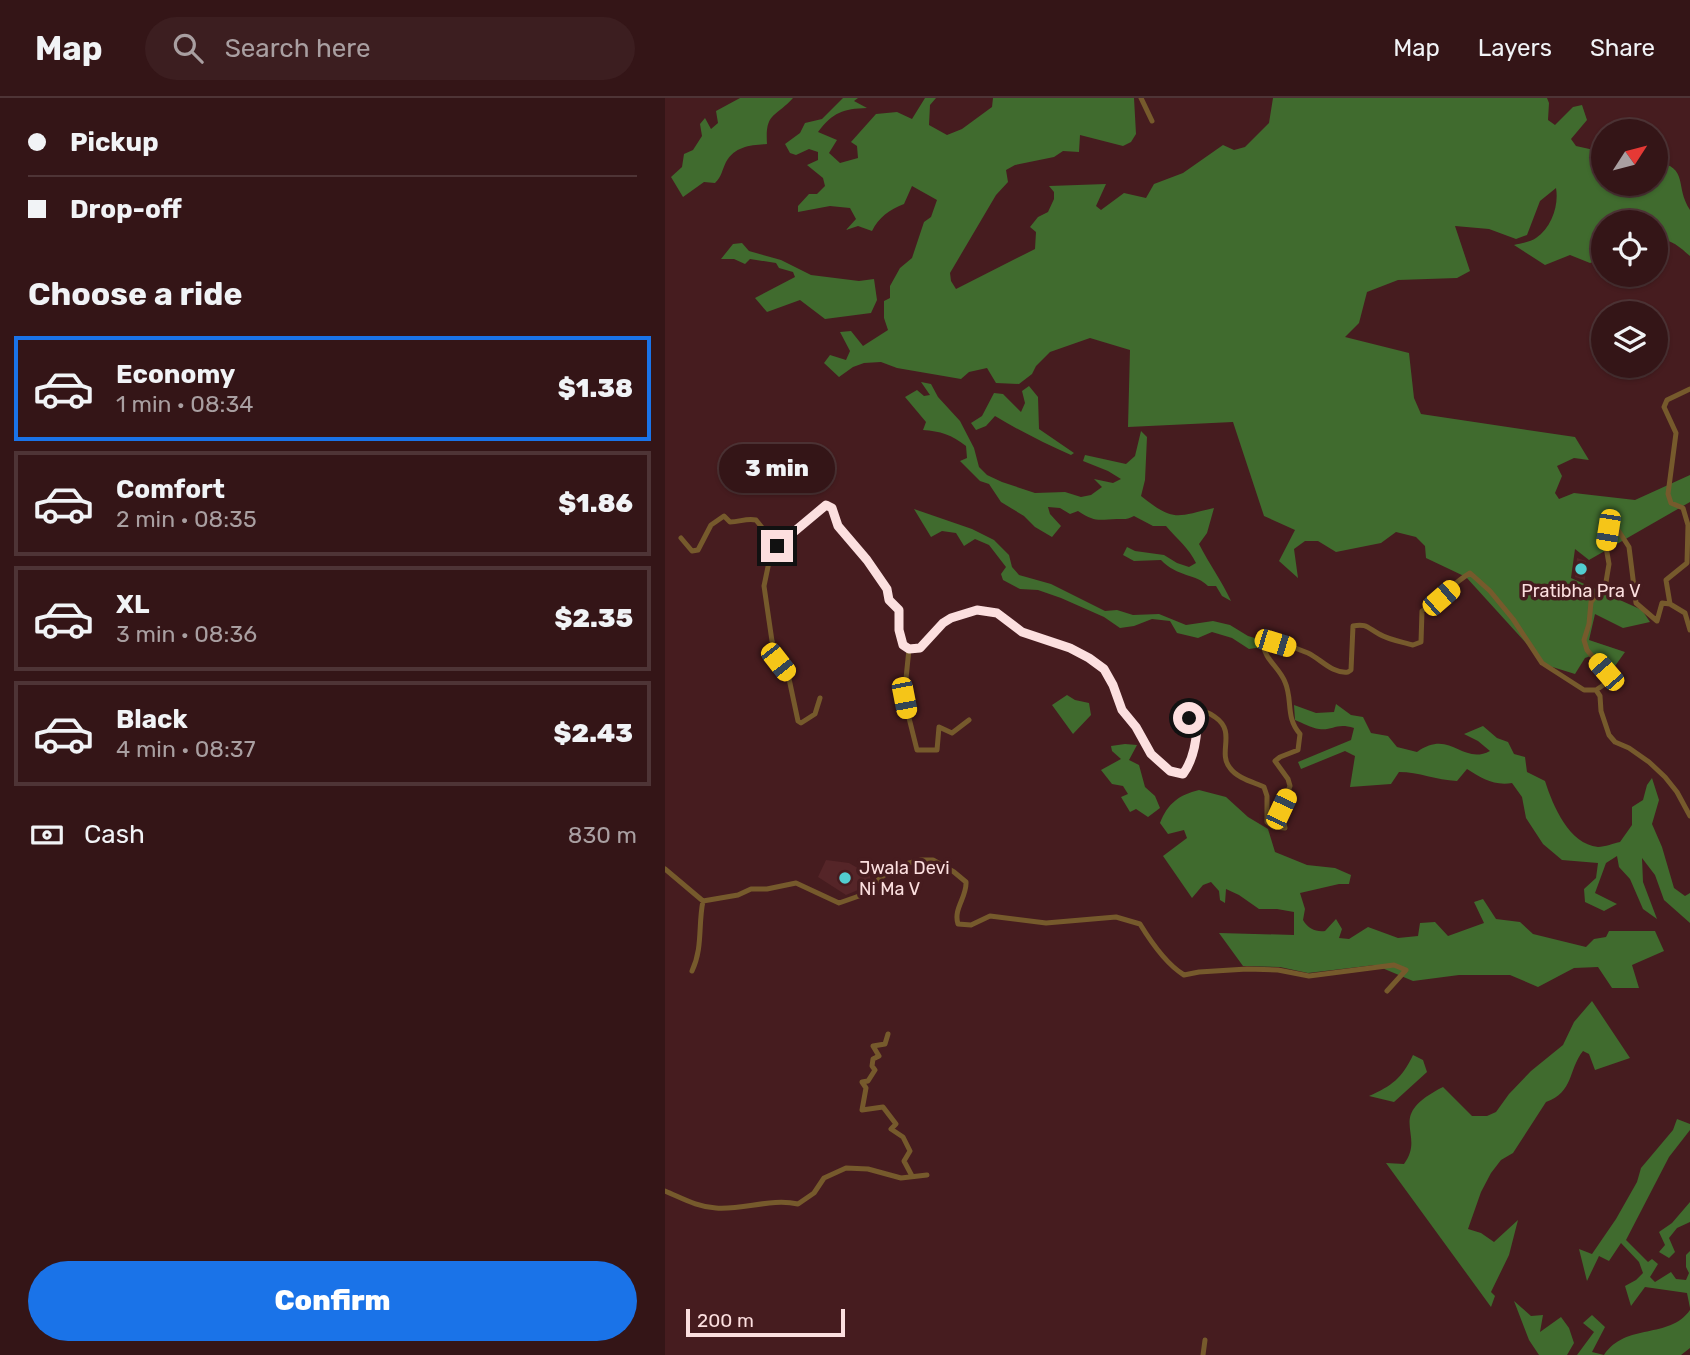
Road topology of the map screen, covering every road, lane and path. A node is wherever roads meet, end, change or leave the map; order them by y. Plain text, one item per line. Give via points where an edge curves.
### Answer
1 (1141, 98) edge
2 (1152, 121) dead end
3 (1690, 389) edge
4 (681, 538) dead end
5 (779, 545) junction
6 (1669, 604) junction
7 (1690, 630) edge
8 (909, 649) junction
9 (1596, 690) junction
10 (820, 698) dead end
11 (969, 720) dead end
12 (1690, 816) edge
13 (665, 869) edge
14 (703, 901) junction
15 (692, 971) dead end
16 (1387, 991) dead end
17 (888, 1034) dead end
18 (927, 1175) dead end
19 (912, 1177) junction
20 (665, 1191) edge
21 (1205, 1340) dead end
22 (1203, 1355) edge

1 - 2 street
3 - 6 street via 1667,400 1664,407 1676,433 1668,494 1671,503 1683,508 1688,525 1686,563 1666,580
4 - 5 street via 692,551 698,550 711,525 725,516 730,522 757,520
5 - 8 street via 826,505 832,508 838,526 899,610 899,630
5 - 10 street via 769,562 764,586 772,641 778,662 788,674 798,721 815,714
6 - 7 street via 1685,612
6 - 9 street via 1662,603 1657,621 1636,603 1629,547 1618,530 1608,530 1606,582 1591,602 1584,640 1606,672 1605,684
8 - 9 street via 920,648 951,618 977,610 997,613 1022,632 1070,648 1104,669 1122,710 1151,754 1177,774 1188,768 1196,737 1197,728 1188,711 1209,713 1223,722 1227,731 1229,768 1264,788 1267,822 1285,828 1281,809 1290,786 1275,761 1298,750 1300,733 1291,723 1285,682 1268,660 1263,644 1311,654 1340,672 1349,672 1353,626 1362,624 1413,645 1421,642 1422,611 1470,573 1513,619 1542,663 1584,690
8 - 11 street via 904,698 917,750 937,750 939,727 951,733
9 - 12 street via 1609,735 1665,777
13 - 14 street
14 - 15 street via 700,947
14 - 16 street via 751,888 796,883 839,904 859,896 894,867 933,860 966,882 958,924 971,925 990,916 1046,923 1116,917 1140,924 1155,948 1184,975 1247,969 1309,976 1394,965 1406,970
17 - 19 street via 885,1044 873,1046 879,1056 873,1059 875,1070 868,1081 862,1082 866,1088 862,1110 883,1107 896,1125 891,1129 910,1151 904,1161
18 - 19 street
19 - 20 street via 846,1168 824,1178 814,1193 798,1204 784,1201 717,1208 687,1202
21 - 22 street

